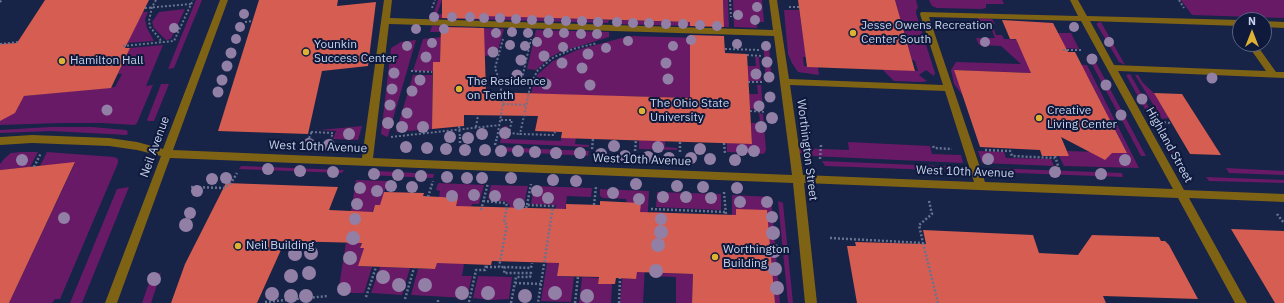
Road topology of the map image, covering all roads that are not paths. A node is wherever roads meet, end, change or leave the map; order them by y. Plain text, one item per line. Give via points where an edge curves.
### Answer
1 (224, 0) edge
2 (388, 0) edge
3 (773, 0) edge
4 (1074, 0) edge
5 (1084, 19) junction
6 (386, 21) junction
7 (1272, 24) edge
8 (1284, 25) edge
9 (1232, 26) edge
10 (778, 33) junction
11 (1257, 52) edge
12 (1111, 68) junction
13 (1274, 75) junction
14 (1284, 75) edge
15 (785, 82) junction
16 (949, 88) junction
17 (0, 141) edge
18 (166, 154) junction
19 (367, 162) junction
20 (798, 178) junction
21 (981, 186) junction
22 (1181, 194) junction
23 (1284, 198) edge
24 (111, 303) edge
25 (811, 303) edge
26 (1241, 303) edge

1 - 18 street, Neil Avenue
2 - 6 street
3 - 10 street, Worthington Street
4 - 5 street, Highland Street
5 - 9 street
5 - 12 street, Highland Street
5 - 16 street via 924,14
6 - 10 street
6 - 19 street
7 - 8 street
10 - 15 street, Worthington Street
11 - 13 street
12 - 13 street
12 - 22 street, Highland Street
13 - 14 street
15 - 16 street
15 - 20 street, Worthington Street
16 - 21 street
17 - 18 street, West 10th Avenue via 102,141 137,146
18 - 19 street, West 10th Avenue
18 - 24 street, Neil Avenue
19 - 20 street, West 10th Avenue
20 - 21 street, West 10th Avenue
20 - 25 street, Worthington Street
21 - 22 street, West 10th Avenue
22 - 23 street, West 10th Avenue
22 - 26 street, Highland Street

